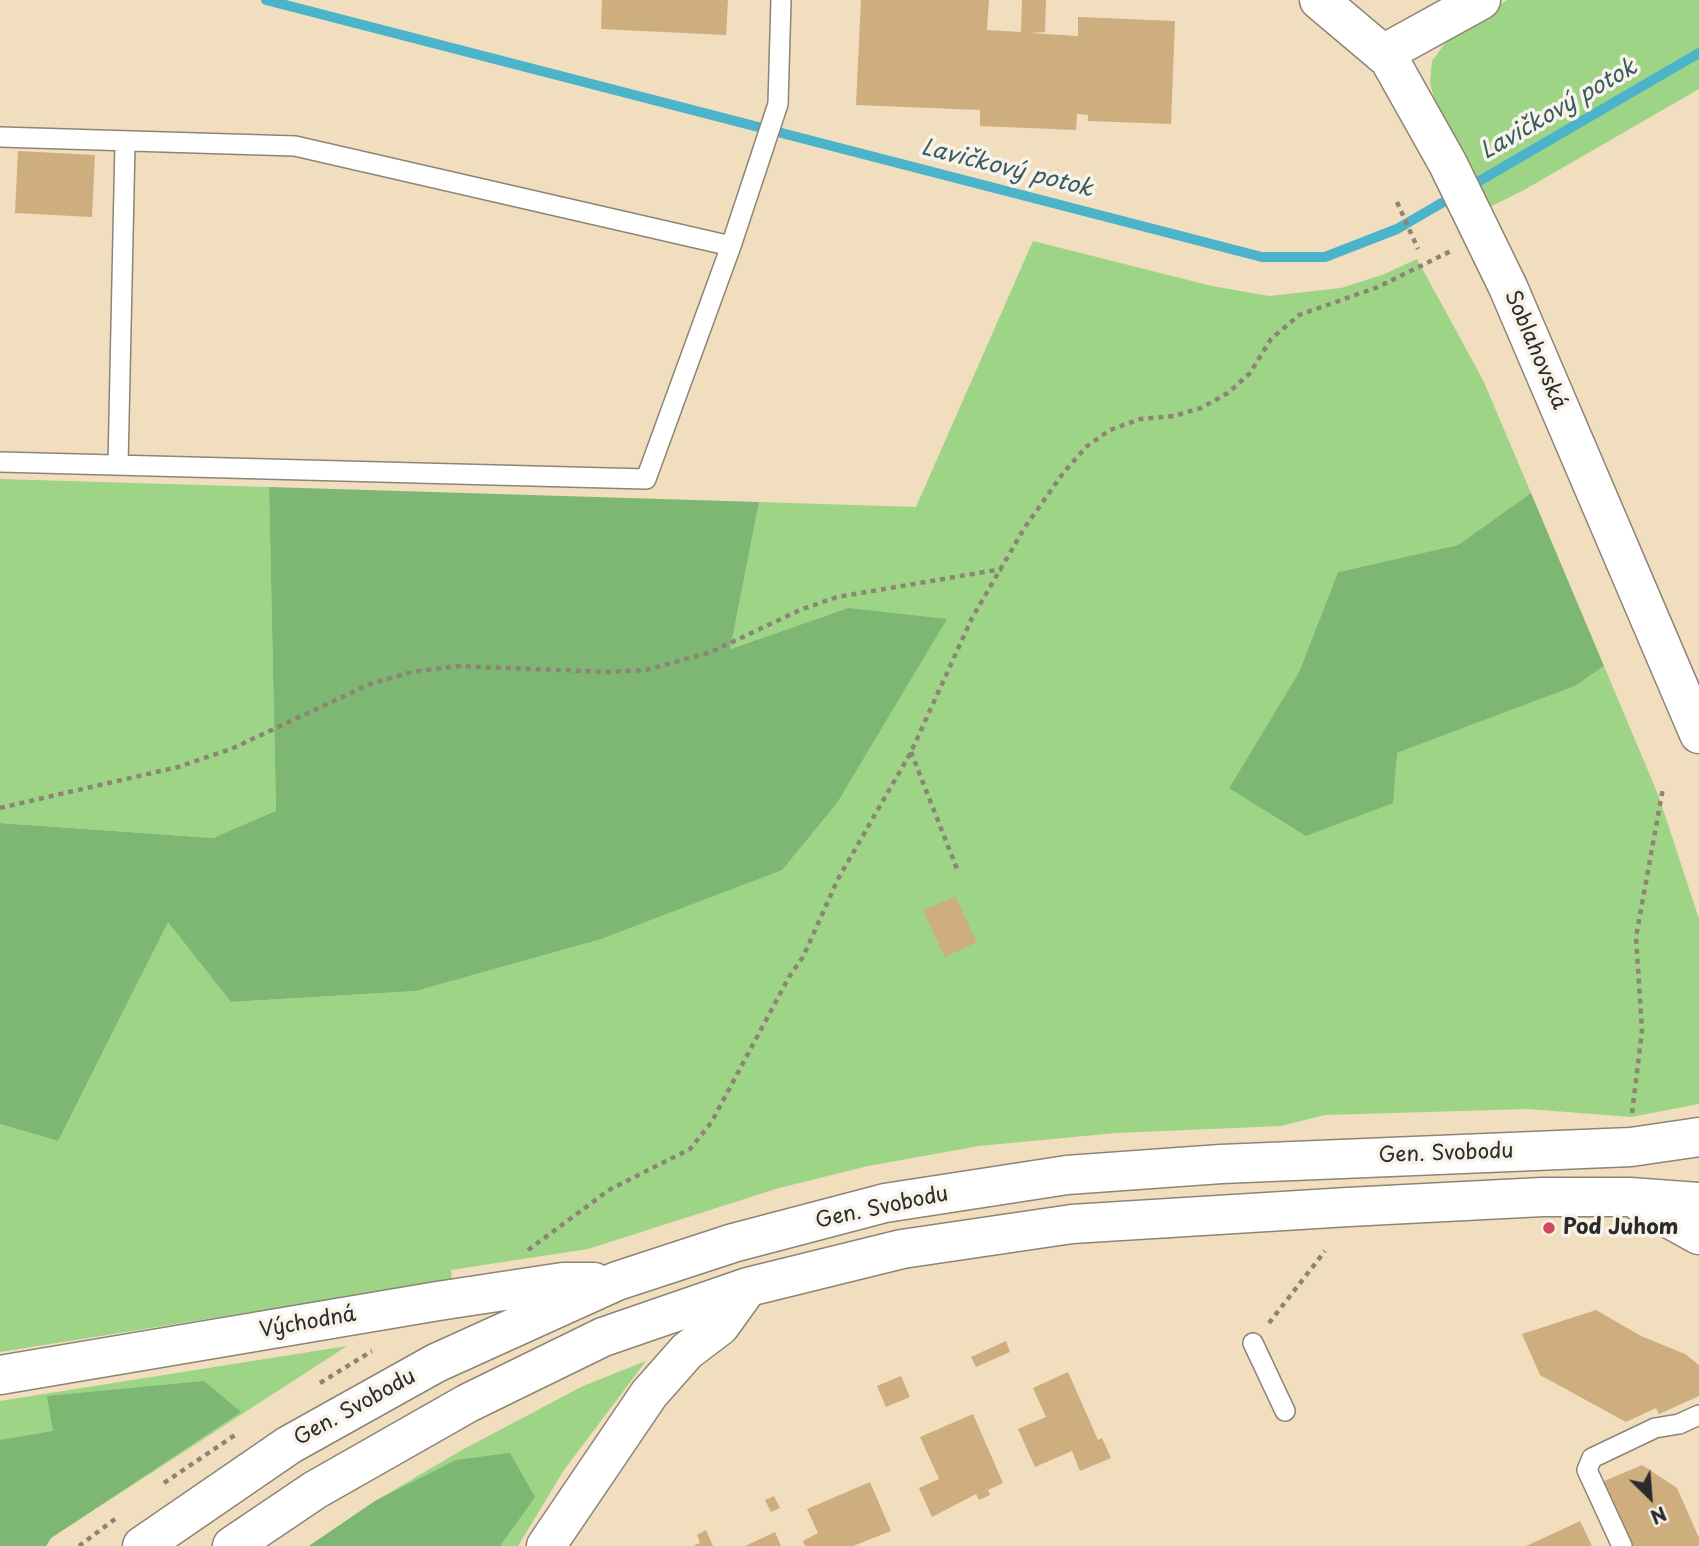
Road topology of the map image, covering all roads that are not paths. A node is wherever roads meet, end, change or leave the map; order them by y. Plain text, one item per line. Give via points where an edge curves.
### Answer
1 (781, 0) edge
2 (1319, 0) edge
3 (1481, 0) edge
4 (1382, 54) junction
5 (0, 137) edge
6 (125, 143) junction
7 (732, 246) junction
8 (0, 461) edge
9 (118, 465) junction
10 (1699, 734) edge
11 (1699, 1137) edge
12 (1630, 1197) junction
13 (1699, 1202) edge
14 (1699, 1235) edge
15 (617, 1282) junction
16 (748, 1287) junction
17 (1254, 1342) road end
18 (0, 1375) edge
19 (1284, 1411) dead end
20 (1699, 1415) edge
21 (142, 1546) edge
22 (232, 1546) edge
23 (546, 1546) edge
24 (1622, 1546) edge

1 - 7 lane via 778,104
2 - 4 street, Soblahovská
3 - 4 street
4 - 10 street, Soblahovská via 1448,164 1483,236
5 - 6 lane
6 - 7 lane via 295,146
6 - 9 lane
7 - 9 lane via 646,479
8 - 9 lane
11 - 15 street, Gen. Svobodu via 1631,1147 1067,1175 885,1203 733,1244
12 - 13 street, Gen. Svobodu
12 - 14 street
12 - 16 street, Gen. Svobodu via 1403,1204 1072,1224 902,1249
15 - 18 street, Východná via 563,1282
15 - 21 street, Gen. Svobodu via 425,1369 289,1445
16 - 22 street, Gen. Svobodu via 603,1337 468,1403 315,1490
16 - 23 street via 720,1325 687,1351 649,1394
17 - 19 lane
20 - 24 lane via 1655,1428 1592,1458 1587,1470

